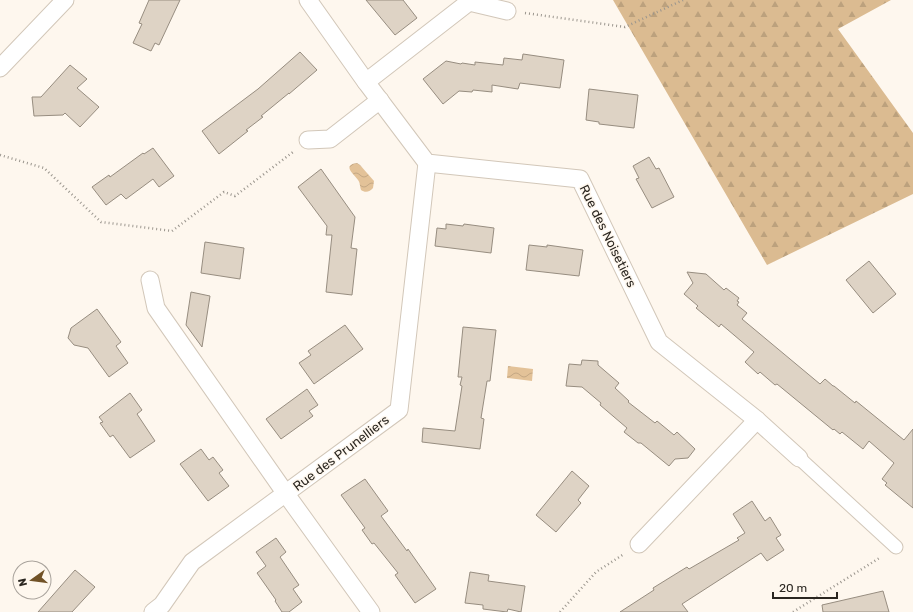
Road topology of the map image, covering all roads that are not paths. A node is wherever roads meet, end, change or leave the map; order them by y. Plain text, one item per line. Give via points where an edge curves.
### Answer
1 (65, 0) edge
2 (308, 0) edge
3 (507, 11) road end
4 (0, 68) edge
5 (366, 82) junction
6 (380, 100) junction
7 (308, 140) road end
8 (427, 163) junction
9 (150, 280) dead end
10 (756, 420) junction
11 (800, 458) joint
12 (286, 494) junction
13 (639, 544) road end
14 (896, 547) road end
15 (153, 612) edge
16 (372, 612) edge

1 - 4 street
2 - 5 street
3 - 5 street via 469,2
5 - 6 street
6 - 7 street via 330,139
6 - 8 street
8 - 10 street, Rue des Noisetiers via 580,179 659,342
8 - 12 street, Rue des Prunelliers via 398,410
9 - 12 street via 156,308
10 - 11 street, Rue des Noisetiers
10 - 13 street
11 - 14 street
12 - 15 street, Rue des Prunelliers via 192,562 162,605
12 - 16 street

